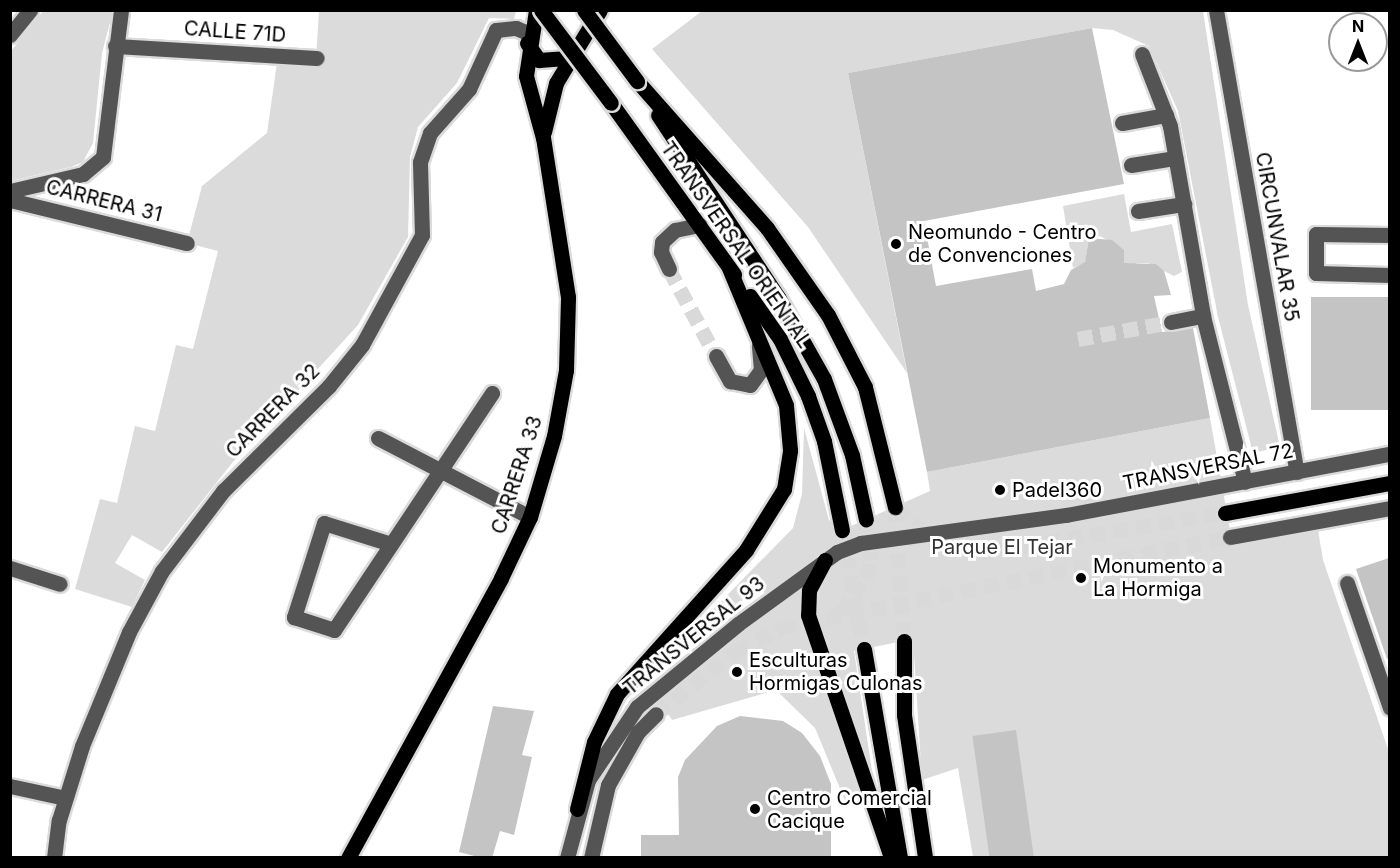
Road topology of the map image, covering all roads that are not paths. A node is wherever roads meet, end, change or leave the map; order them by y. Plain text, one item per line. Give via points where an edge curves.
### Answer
1 (30, 10) edge
2 (122, 10) edge
3 (536, 10) edge
4 (541, 10) edge
5 (584, 10) edge
6 (600, 10) edge
7 (1216, 10) edge
8 (10, 35) edge
9 (116, 38) junction
10 (529, 39) junction
11 (1142, 54) dead end
12 (317, 58) dead end
13 (570, 58) junction
14 (638, 81) junction
15 (1166, 115) junction
16 (1122, 123) dead end
17 (543, 138) junction
18 (1175, 158) junction
19 (1131, 165) dead end
20 (10, 191) edge
21 (10, 200) edge
22 (1184, 204) junction
23 (1138, 211) dead end
24 (699, 225) junction
25 (1389, 234) edge
26 (187, 243) dead end
27 (729, 268) junction
28 (669, 269) tunnel mouth
29 (1389, 275) edge
30 (1203, 316) junction
31 (1171, 322) tunnel mouth
32 (756, 327) junction
33 (716, 356) tunnel mouth
34 (492, 393) dead end
35 (378, 438) dead end
36 (1389, 454) edge
37 (440, 472) junction
38 (1297, 472) junction
39 (1245, 482) junction
40 (1389, 483) edge
41 (535, 502) junction
42 (509, 507) junction
43 (895, 507) dead end
44 (1389, 507) edge
45 (1225, 513) tunnel mouth
46 (530, 518) junction
47 (866, 520) tunnel mouth
48 (842, 530) tunnel mouth
49 (522, 536) junction
50 (1230, 537) tunnel mouth
51 (391, 544) junction
52 (825, 560) junction
53 (10, 568) edge
54 (1347, 583) dead end
55 (60, 584) dead end
56 (904, 641) tunnel mouth
57 (864, 649) tunnel mouth
58 (1389, 708) edge
59 (656, 714) tunnel mouth
60 (10, 786) edge
61 (65, 798) junction
62 (577, 809) junction
63 (54, 858) edge
64 (348, 858) edge
65 (567, 858) edge
66 (591, 858) edge
67 (891, 858) edge
68 (900, 858) edge
69 (925, 858) edge

1 - 8 street
2 - 9 street
3 - 10 main road, CARRERA 33
4 - 24 main road, TRANSVERSAL ORIENTAL, bridge
5 - 14 main road, TRANSVERSAL ORIENTAL, bridge
6 - 13 main road, CARRERA 33
7 - 38 street, CIRCUNVALAR 35
9 - 12 street, CALLE 71D
9 - 20 street via 105,150 97,166 83,174
10 - 13 main road via 539,60
10 - 17 main road, CARRERA 33 via 526,76
10 - 61 street, CARRERA 32 via 516,28 496,30 469,89 430,133 420,162 422,235 362,345 329,386 223,491 162,571 129,632
11 - 15 street
13 - 17 main road, CARRERA 33 via 551,94
14 - 43 main road, TRANSVERSAL ORIENTAL via 767,228 828,315 865,387
14 - 47 main road via 697,181 778,297 824,379 852,455
15 - 16 street
15 - 18 street
17 - 41 main road, CARRERA 33 via 566,264 568,331 561,400
18 - 19 street
18 - 22 street
21 - 26 street, CARRERA 31
22 - 23 street
22 - 30 street
24 - 27 main road, TRANSVERSAL ORIENTAL
24 - 28 street via 675,230 662,242
25 - 29 street via 1316,234 1316,273
27 - 32 main road
27 - 48 main road, TRANSVERSAL ORIENTAL via 780,339 801,381 824,441
30 - 31 street
30 - 39 street
32 - 33 street via 761,370 750,385 730,381
32 - 62 main road via 786,405 790,450 784,489 746,550 617,694 594,742
34 - 37 street
35 - 37 street
36 - 38 street, TRANSVERSAL 72
37 - 42 street
37 - 51 street
38 - 39 street, TRANSVERSAL 72
39 - 52 street, TRANSVERSAL 72 via 1029,521 861,543
40 - 45 main road
41 - 42 street
41 - 46 main road, CARRERA 33
42 - 46 street
42 - 49 street
44 - 50 street
46 - 49 main road, CARRERA 33
49 - 64 main road, CARRERA 33
51 - 51 street via 334,630 294,617 324,523
52 - 62 street, TRANSVERSAL 93 via 637,707 598,762
52 - 67 main road via 809,590 808,615
53 - 55 street
54 - 58 street
56 - 69 main road via 904,715
57 - 68 main road
59 - 66 street, TRANSVERSAL 93 via 638,732 608,785
60 - 61 street
61 - 63 street, CARRERA 32
62 - 65 street, TRANSVERSAL 93

